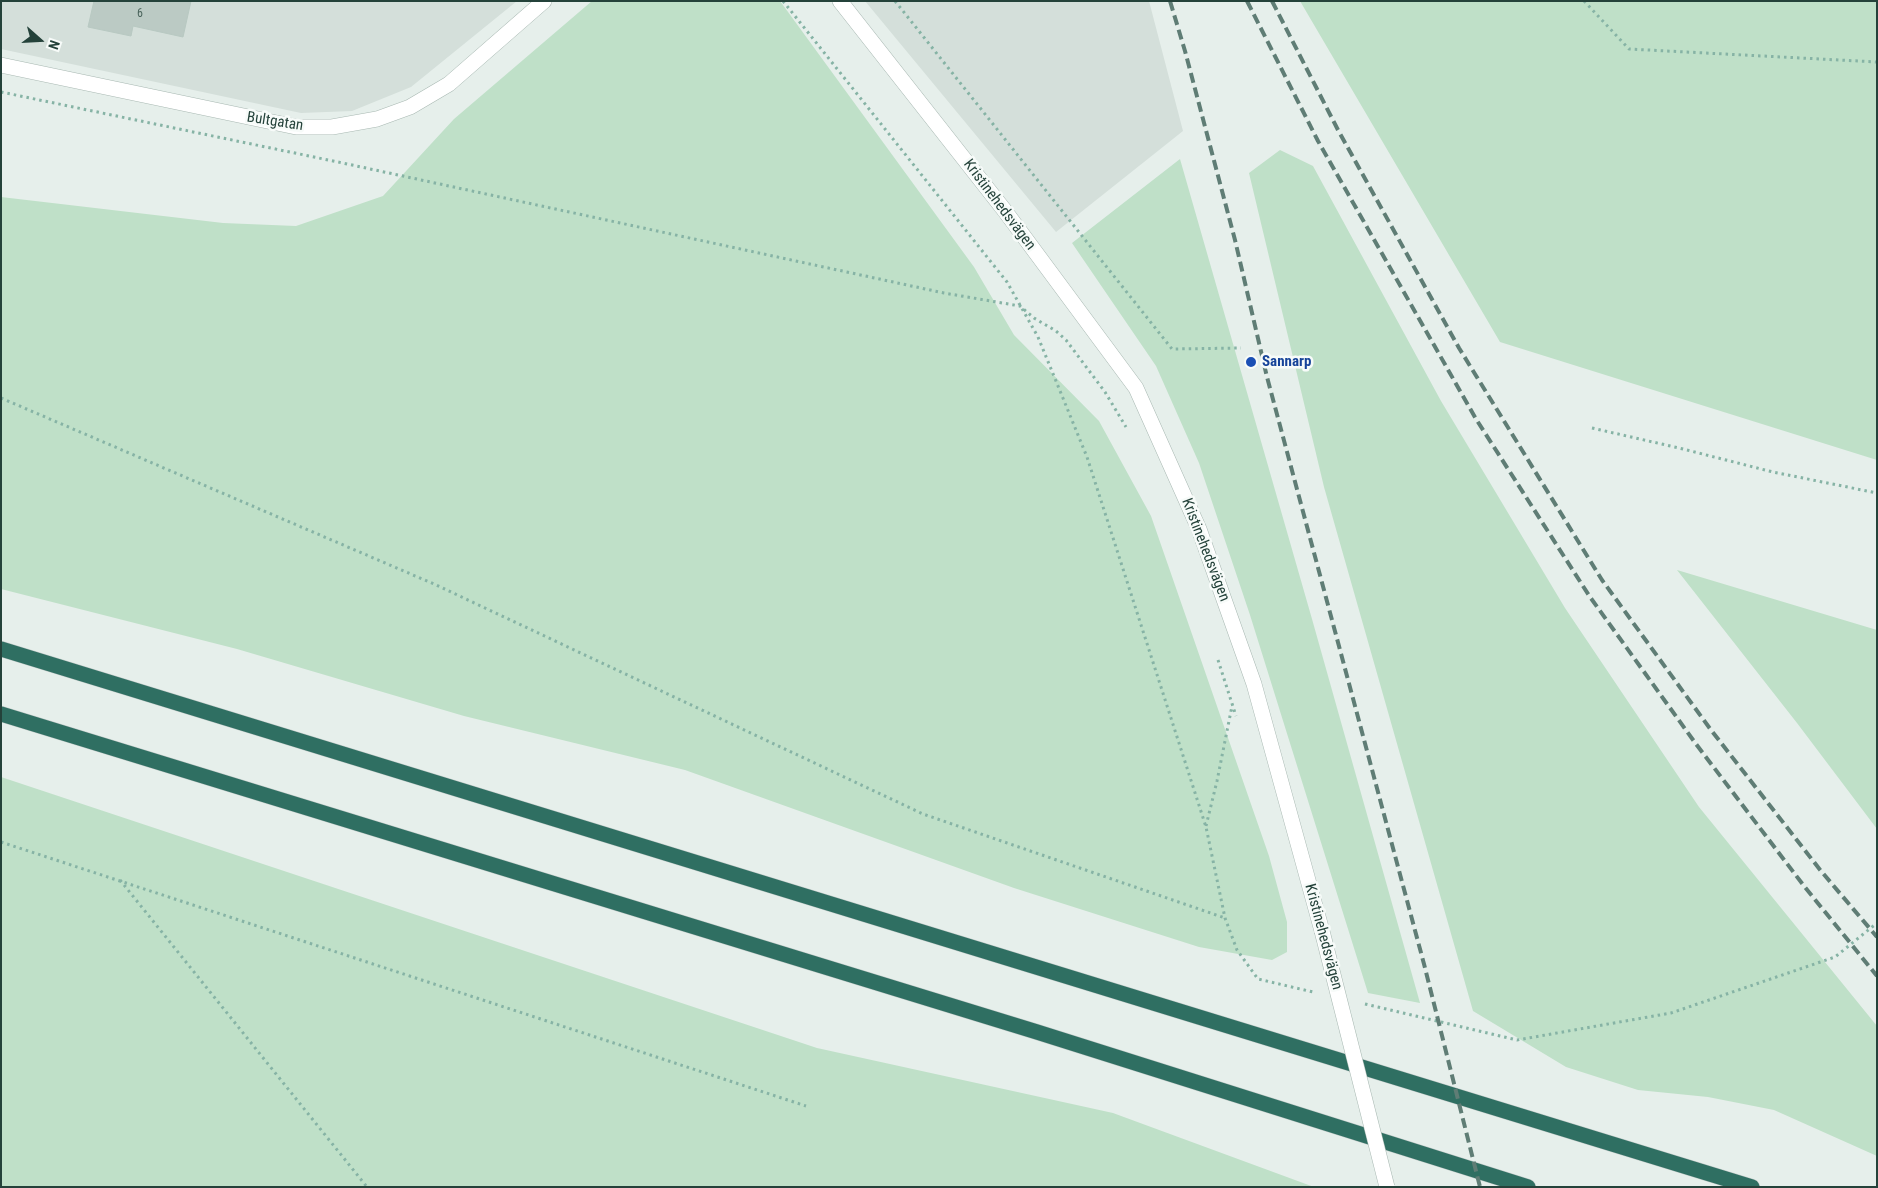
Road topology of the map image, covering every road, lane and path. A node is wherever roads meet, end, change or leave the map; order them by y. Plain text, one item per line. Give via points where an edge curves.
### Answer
1 (544, 1) edge
2 (783, 1) edge
3 (840, 1) edge
4 (895, 1) edge
5 (1584, 1) edge
6 (1877, 62) edge
7 (1, 65) edge
8 (1, 92) edge
9 (1020, 306) junction
10 (1241, 348) dead end
11 (1, 398) edge
12 (1592, 428) dead end
13 (1129, 433) dead end
14 (1877, 493) edge
15 (1, 649) edge
16 (1218, 659) dead end
17 (1, 714) edge
18 (1206, 827) junction
19 (1, 842) edge
20 (120, 880) junction
21 (1225, 918) junction
22 (1877, 923) edge
23 (1316, 992) dead end
24 (1364, 1004) dead end
25 (806, 1106) dead end
26 (367, 1187) edge
27 (1387, 1187) edge
28 (1528, 1187) edge
29 (1752, 1187) edge

1 - 7 street, Bultgatan via 441,89 410,107 377,119 332,127 296,127
2 - 9 path via 1001,274
3 - 27 street, Kristinehedsvägen, bridge via 1005,211 1136,388 1199,529 1254,684 1322,931
4 - 10 path via 1172,349
5 - 6 path via 1629,49
8 - 9 path via 944,293
9 - 13 path via 1066,340 1105,392
9 - 18 path via 1038,337 1087,457
11 - 21 path via 434,584 923,814
12 - 14 path via 1773,472
15 - 29 highway
16 - 18 path via 1232,705
17 - 28 highway via 1028,1029
18 - 21 path
19 - 20 path
20 - 25 path
20 - 26 path
21 - 23 path via 1237,950 1258,979
22 - 24 path via 1834,958 1671,1013 1517,1040

